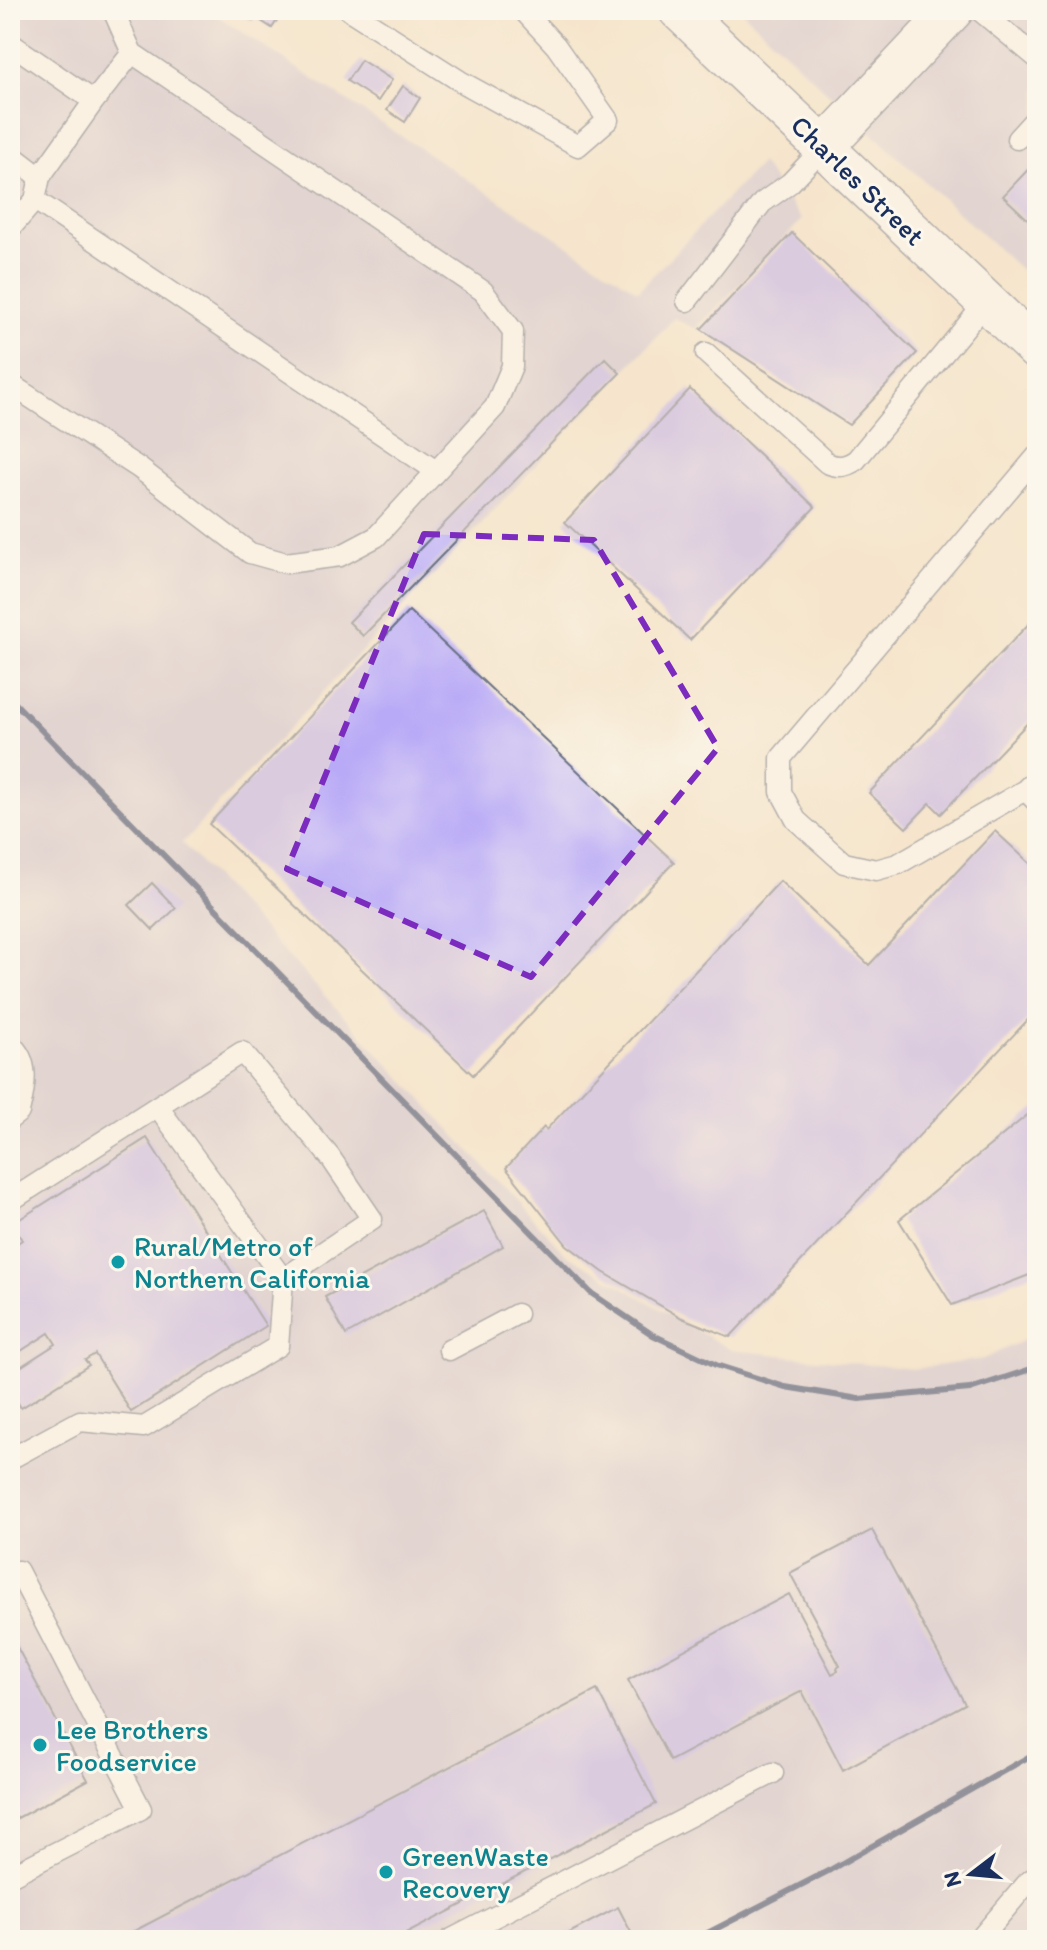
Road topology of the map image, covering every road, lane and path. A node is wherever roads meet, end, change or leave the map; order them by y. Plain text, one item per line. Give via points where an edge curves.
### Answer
1 (113, 10) edge
2 (349, 10) edge
3 (523, 10) edge
4 (679, 10) edge
5 (953, 10) edge
6 (979, 10) edge
7 (10, 43) edge
8 (132, 53) junction
9 (1037, 58) edge
10 (94, 101) junction
11 (1037, 117) edge
12 (1017, 139) dead end
13 (824, 147) junction
14 (10, 154) edge
15 (40, 177) junction
16 (35, 200) junction
17 (10, 229) edge
18 (687, 301) dead end
19 (986, 302) junction
20 (1037, 350) edge
21 (706, 353) dead end
22 (10, 384) edge
23 (1037, 456) edge
24 (436, 471) junction
25 (1033, 790) edge
26 (10, 1044) edge
27 (158, 1107) junction
28 (10, 1119) edge
29 (10, 1201) edge
30 (283, 1279) junction
31 (517, 1314) dead end
32 (449, 1350) dead end
33 (10, 1459) edge
34 (10, 1572) edge
35 (773, 1773) dead end
36 (10, 1876) edge
37 (1037, 1876) edge
38 (450, 1940) edge
39 (979, 1940) edge

1 - 8 lane
2 - 3 lane via 460,81 578,146 608,120 556,46
4 - 13 street, Charles Street
5 - 13 street
6 - 9 lane
7 - 10 lane
8 - 10 lane
8 - 24 lane via 483,291 513,331 512,366 495,407
10 - 15 lane
11 - 12 lane
13 - 18 lane via 762,203
13 - 19 street, Charles Street
14 - 15 lane
15 - 16 lane
16 - 17 lane
16 - 24 lane
19 - 20 street, Charles Street
19 - 21 lane via 847,466 827,463
22 - 24 lane via 139,468 250,553 286,563 340,556 376,537
23 - 25 lane via 781,758 781,792 796,820 844,863 876,870 898,864
26 - 28 lane via 19,1051 26,1080 19,1112
27 - 29 lane
27 - 30 lane
27 - 30 lane via 242,1052 330,1157 372,1219
30 - 33 lane via 278,1346 144,1427 80,1421
31 - 32 lane
34 - 36 lane via 18,1571 141,1809
35 - 38 lane
37 - 39 lane

